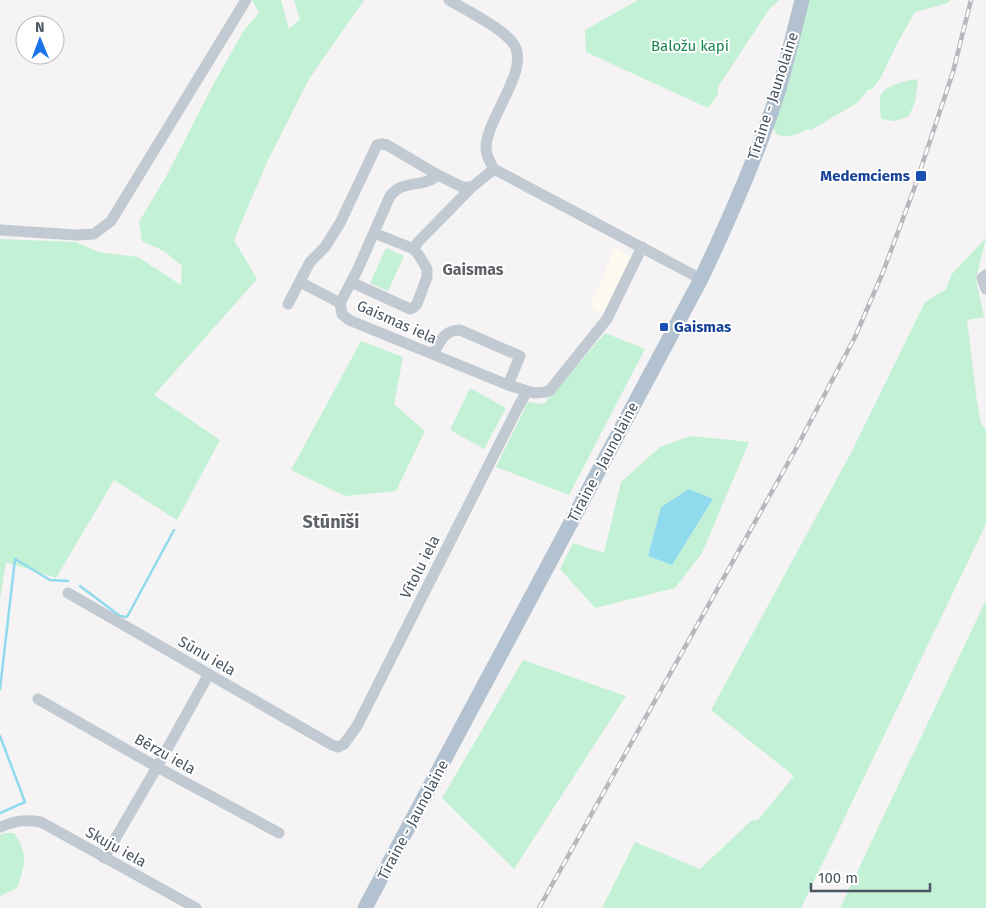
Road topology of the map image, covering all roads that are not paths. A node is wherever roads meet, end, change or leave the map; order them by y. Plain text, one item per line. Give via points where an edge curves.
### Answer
1 (246, 0) edge
2 (449, 0) edge
3 (802, 0) edge
4 (494, 169) junction
5 (438, 175) junction
6 (472, 186) junction
7 (0, 230) edge
8 (374, 233) junction
9 (642, 247) junction
10 (414, 250) junction
11 (701, 279) junction
12 (300, 282) junction
13 (351, 282) junction
14 (340, 303) junction
15 (288, 304) dead end
16 (433, 354) junction
17 (508, 385) junction
18 (527, 392) junction
19 (68, 593) dead end
20 (208, 674) junction
21 (38, 699) dead end
22 (332, 745) joint
23 (156, 767) junction
24 (0, 827) edge
25 (279, 833) dead end
26 (104, 858) junction
27 (196, 908) edge
28 (365, 908) edge

1 - 7 street via 111,220 94,234
2 - 4 street via 493,27 516,49 515,73 487,137 488,160
3 - 11 main road, Tīraine - Jaunolaine via 762,138
4 - 6 street
4 - 9 street
5 - 6 street via 462,187
5 - 8 street via 432,180 395,191
5 - 12 street via 387,145 377,145 340,224 310,262
6 - 10 street
8 - 10 street
8 - 13 street
9 - 11 street
9 - 18 street, Gaismas iela via 609,316 596,334 550,390 540,394
10 - 13 street via 426,265 428,277 414,307 410,309
11 - 28 main road, Tīraine - Jaunolaine
12 - 14 street, Gaismas iela
12 - 15 street
13 - 14 street
14 - 16 street, Gaismas iela via 342,314 349,320
16 - 17 street, Gaismas iela
16 - 17 street via 445,335 452,330 460,330 520,356
17 - 18 street, Gaismas iela
18 - 22 street, Vītolu iela via 354,732 344,744
19 - 20 street, Sūnu iela
20 - 22 street, Sūnu iela
20 - 23 street
21 - 23 street, Bērzu iela
23 - 25 street, Bērzu iela
23 - 26 street
24 - 26 street, Skuju iela via 20,820 41,822
26 - 27 street, Skuju iela

